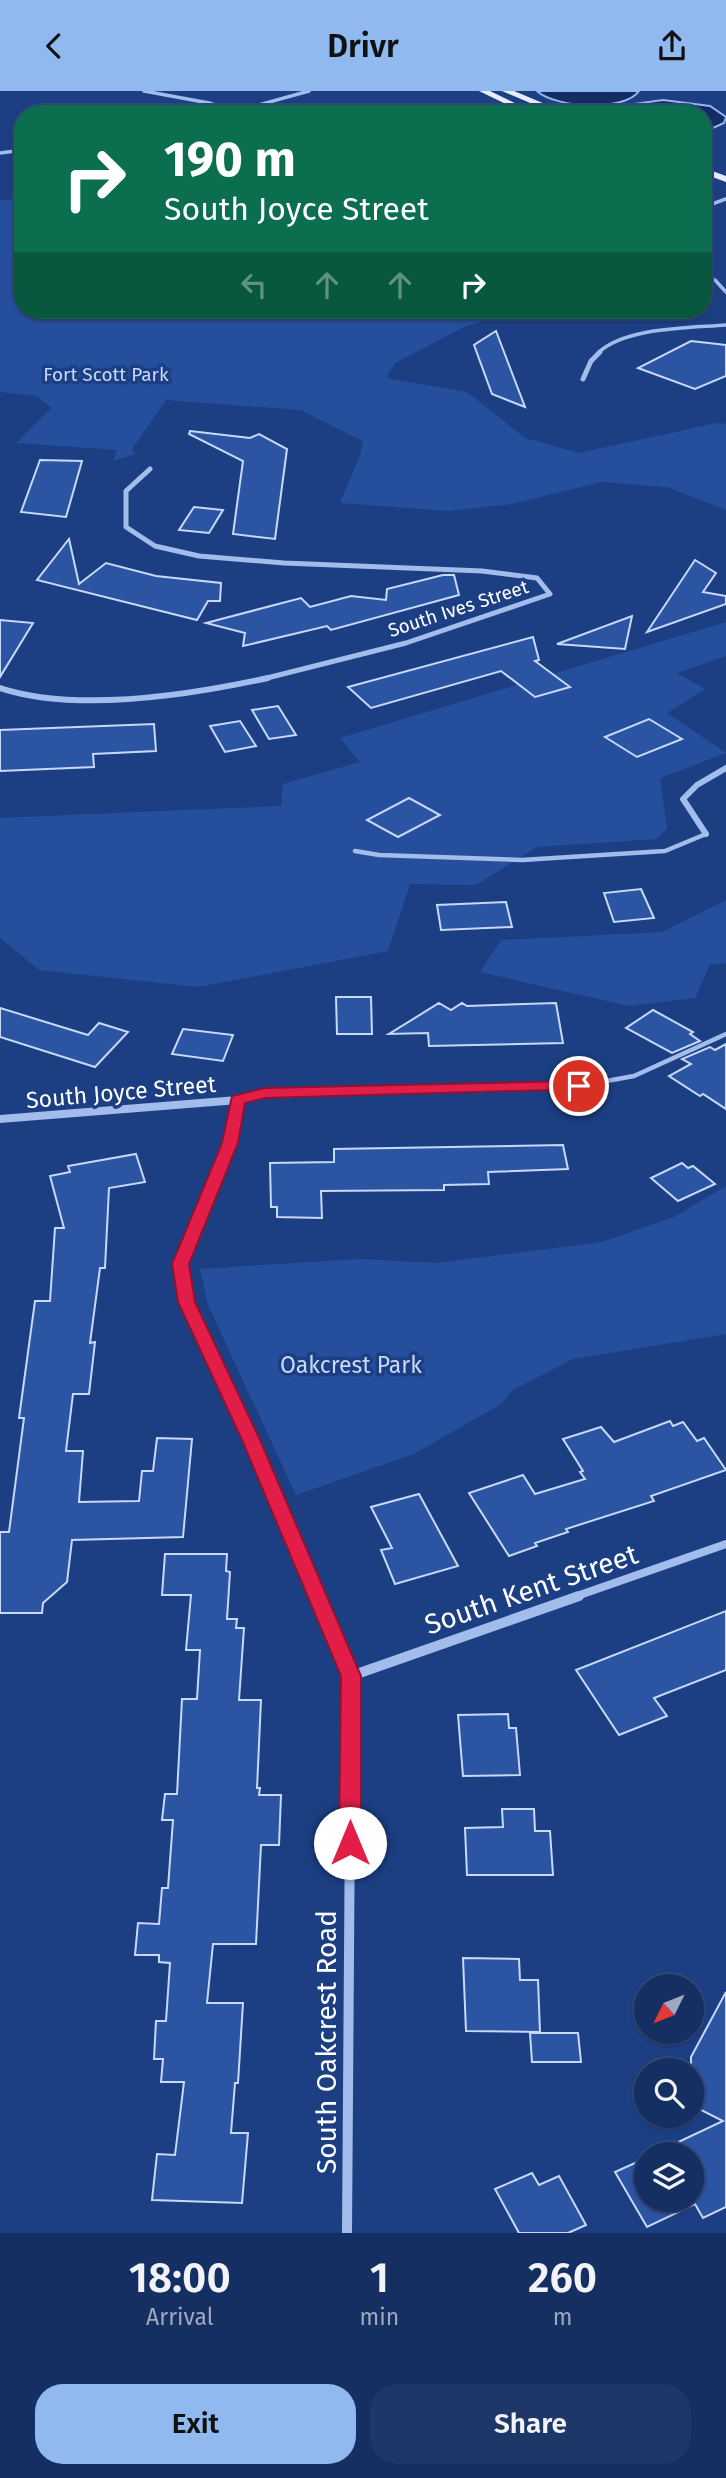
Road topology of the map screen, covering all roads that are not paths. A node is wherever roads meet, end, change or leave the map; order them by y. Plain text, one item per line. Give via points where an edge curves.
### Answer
1 (144, 91) edge
2 (186, 91) edge
3 (309, 91) edge
4 (483, 91) edge
5 (506, 91) edge
6 (172, 96) junction
7 (216, 105) edge
8 (258, 105) edge
9 (518, 105) edge
10 (542, 105) edge
11 (726, 279) edge
12 (715, 280) joint
13 (726, 292) edge
14 (726, 325) edge
15 (583, 379) dead end
16 (150, 469) dead end
17 (0, 688) edge
18 (726, 768) edge
19 (706, 834) joint
20 (355, 851) dead end
21 (726, 1034) edge
22 (579, 1086) joint
23 (238, 1100) junction
24 (0, 1119) edge
25 (726, 1544) edge
26 (351, 1676) junction
27 (347, 2233) edge

1 - 6 street
2 - 6 street
3 - 8 street
4 - 9 main road
5 - 10 main road
6 - 7 street
11 - 12 street
12 - 13 street
14 - 15 street via 655,331 617,341 593,357
16 - 17 street, South Ives Street via 126,491 126,527 155,546 199,556 260,561 482,571 537,578 550,594 458,629 312,669 188,694 96,699 18,695
18 - 19 street via 696,785 683,799
19 - 20 lane via 665,851 522,860
21 - 22 lane via 634,1076
22 - 23 street, South Joyce Street via 265,1093
23 - 24 street, South Joyce Street
23 - 26 street, South Oakcrest Road via 230,1143 180,1264 187,1302
25 - 26 street, South Kent Street
26 - 27 street, South Oakcrest Road

